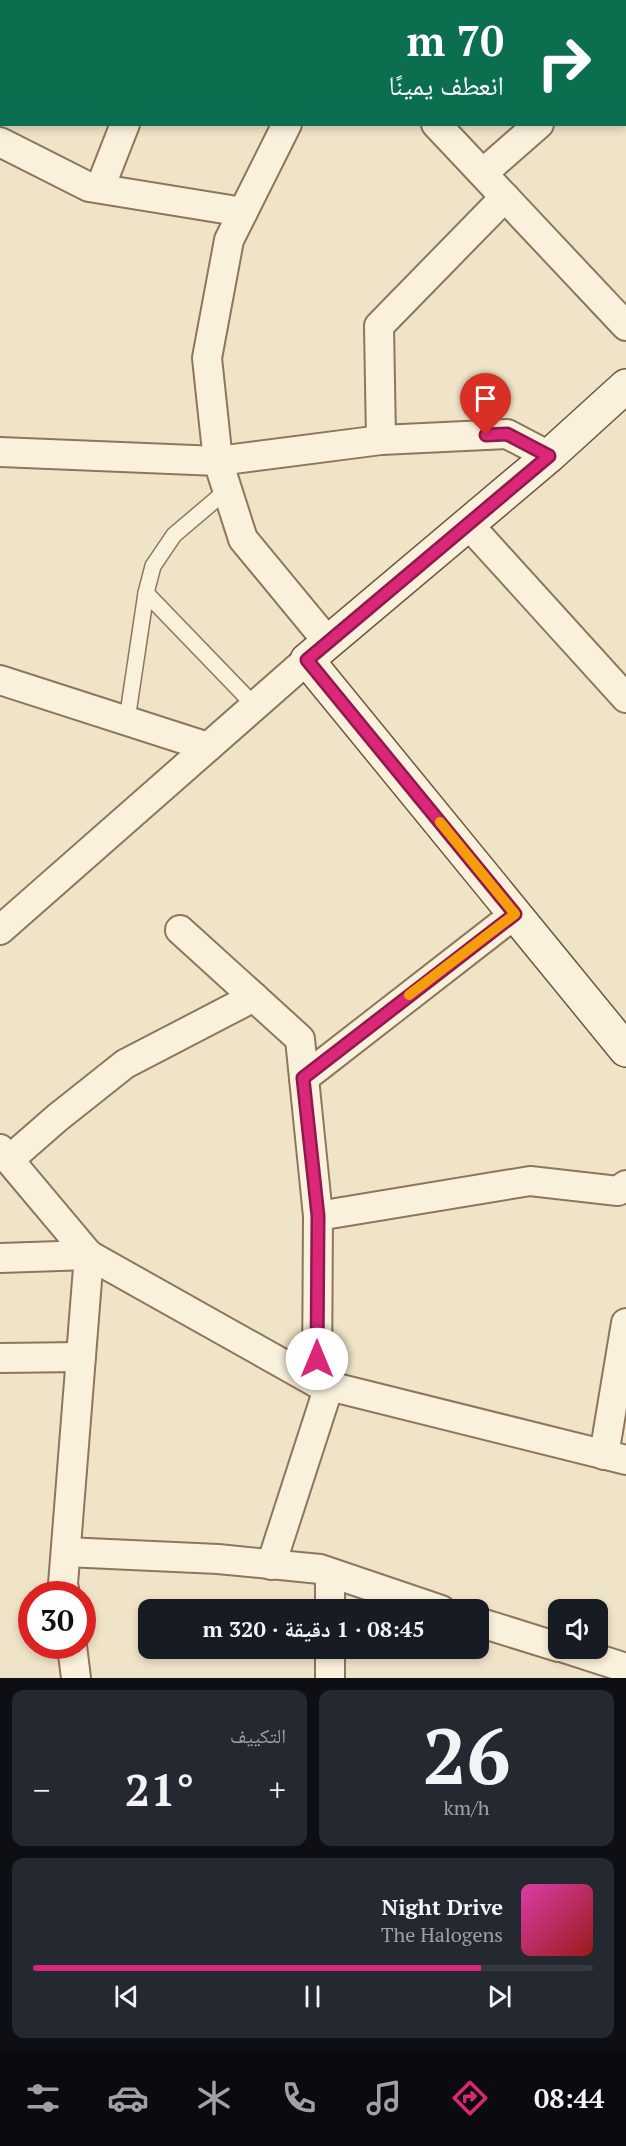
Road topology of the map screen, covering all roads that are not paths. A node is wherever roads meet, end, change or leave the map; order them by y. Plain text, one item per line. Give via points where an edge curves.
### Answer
1 (124, 126) edge
2 (286, 126) edge
3 (438, 126) edge
4 (537, 126) edge
5 (0, 142) edge
6 (483, 173) junction
7 (100, 188) junction
8 (505, 197) junction
9 (243, 212) junction
10 (626, 327) edge
11 (626, 386) edge
12 (381, 440) junction
13 (0, 452) edge
14 (549, 456) junction
15 (218, 461) junction
16 (227, 490) junction
17 (468, 524) junction
18 (146, 593) junction
19 (318, 651) junction
20 (0, 680) edge
21 (626, 698) edge
22 (255, 706) junction
23 (127, 720) junction
24 (208, 747) junction
25 (515, 914) junction
26 (0, 930) edge
27 (180, 930) dead end
28 (254, 997) junction
29 (626, 1050) edge
30 (303, 1078) junction
31 (5, 1154) edge
32 (626, 1185) edge
33 (318, 1216) junction
34 (89, 1255) junction
35 (0, 1258) edge
36 (626, 1323) edge
37 (81, 1357) junction
38 (0, 1358) edge
39 (323, 1384) junction
40 (615, 1457) edge
41 (66, 1551) junction
42 (271, 1565) junction
43 (330, 1573) junction
44 (63, 1581) edge
45 (330, 1599) edge
46 (408, 1599) edge
47 (489, 1625) edge
48 (548, 1644) edge
49 (74, 1659) edge
50 (330, 1659) edge
51 (598, 1659) edge
52 (626, 1668) edge
53 (76, 1678) edge
54 (330, 1678) edge

1 - 7 street
2 - 9 street
3 - 6 street
4 - 6 street
5 - 7 street via 89,187
6 - 8 street
7 - 9 street
8 - 10 street
8 - 12 street via 380,326
9 - 15 street via 229,240 207,358
11 - 14 main road
12 - 14 street via 507,434
12 - 15 street
13 - 15 street
14 - 17 main road
15 - 16 street
16 - 18 lane via 174,535 153,566
16 - 19 street via 243,539
17 - 19 main road
17 - 21 street
18 - 22 lane
18 - 23 lane
19 - 22 street
19 - 25 main road
20 - 23 street
22 - 24 street
23 - 24 street
24 - 26 street
25 - 29 main road
25 - 30 street
27 - 28 street
28 - 30 street via 300,1039
28 - 31 street via 125,1064
30 - 33 street
31 - 34 street
32 - 33 street via 618,1191 530,1181
33 - 39 street
34 - 35 street
34 - 37 street
34 - 39 street
36 - 40 street
37 - 38 street
37 - 41 street
39 - 40 street
39 - 42 street
41 - 42 street
41 - 44 street
42 - 43 street
43 - 45 street
43 - 46 street
47 - 48 street
49 - 53 street
50 - 54 street
51 - 52 street

